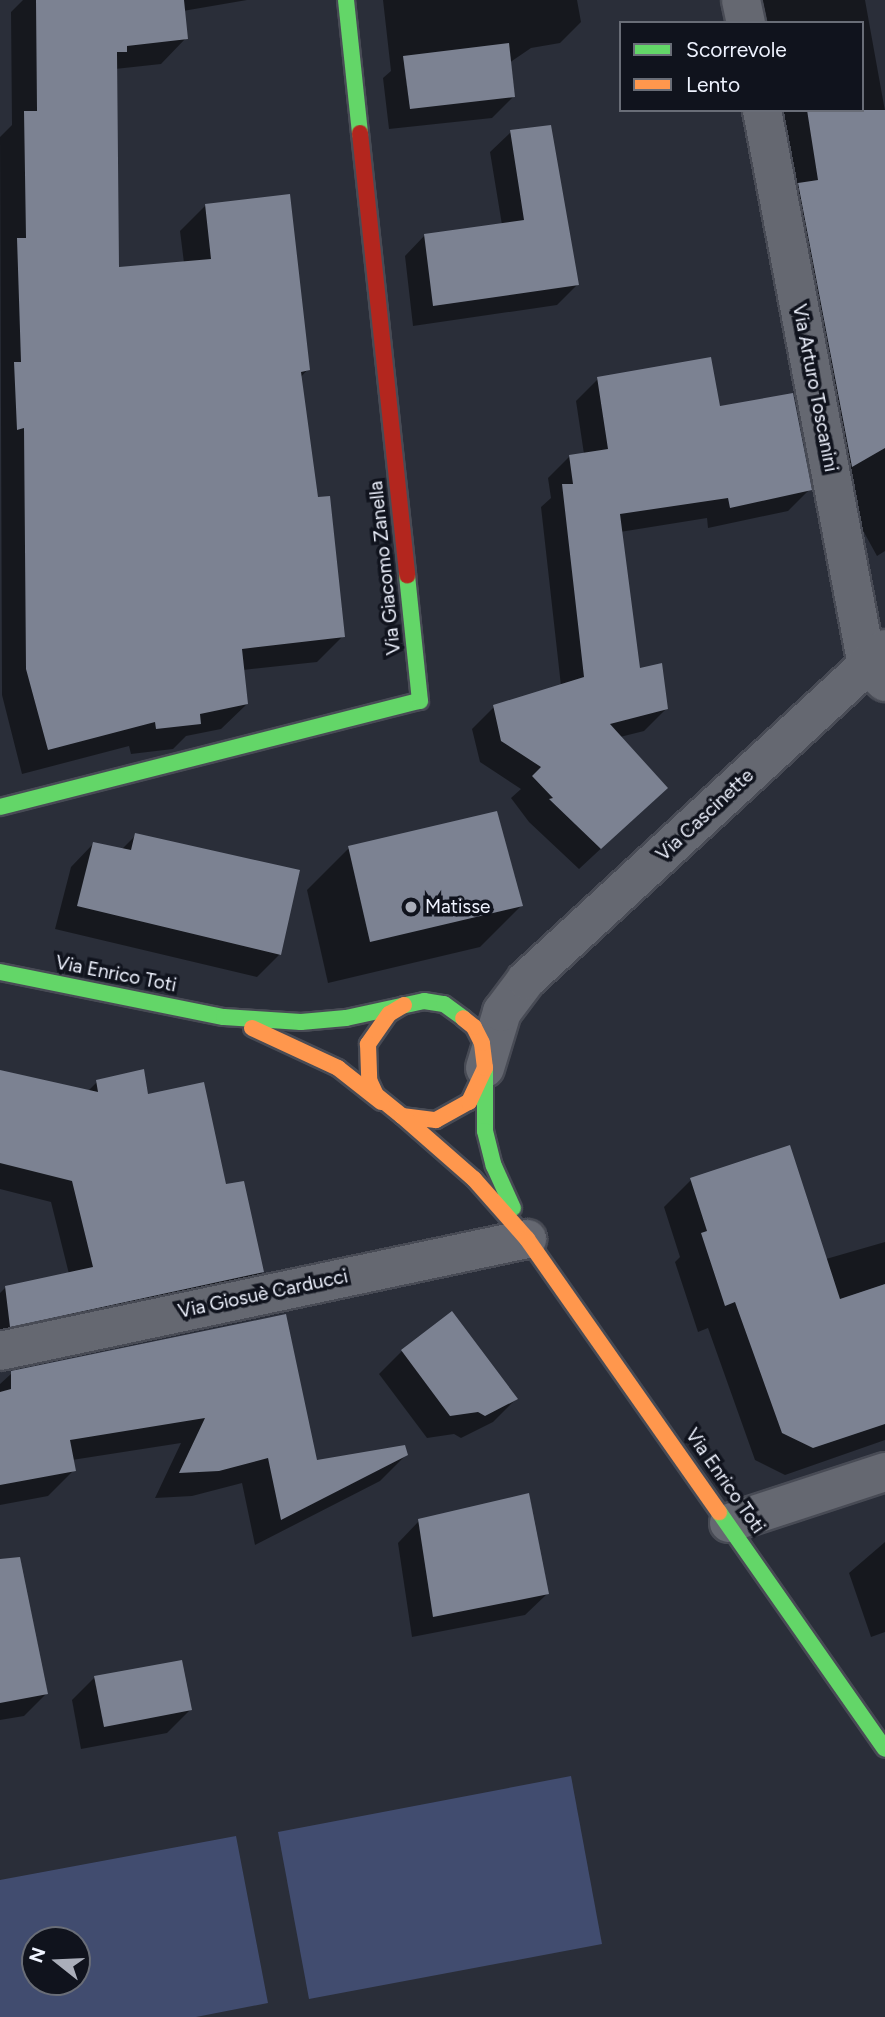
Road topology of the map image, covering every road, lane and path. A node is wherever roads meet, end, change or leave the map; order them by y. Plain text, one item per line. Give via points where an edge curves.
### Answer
1 (346, 0) edge
2 (741, 0) edge
3 (746, 21) edge
4 (762, 112) edge
5 (879, 665) edge
6 (0, 807) edge
7 (0, 972) edge
8 (526, 980) junction
9 (414, 1003) junction
10 (224, 1017) junction
11 (485, 1068) junction
12 (387, 1107) junction
13 (402, 1116) junction
14 (527, 1239) junction
15 (0, 1350) edge
16 (885, 1472) edge
17 (729, 1523) junction
18 (885, 1749) edge

1 - 6 street, Via Giacomo Zanella via 420,701
2 - 3 street
4 - 5 street, Via Arturo Toscanini
5 - 8 street, Via Cascinette
7 - 10 street, Via Enrico Toti
8 - 9 street, Via Cascinette via 493,997
8 - 11 street, Via Cascinette via 502,1012
9 - 10 street, Via Enrico Toti via 302,1021
9 - 11 street, Via Enrico Toti via 444,1004 474,1027 482,1043
9 - 12 street, Via Enrico Toti via 389,1014 368,1044 369,1080
10 - 12 street, Via Enrico Toti via 338,1068
11 - 13 street, Via Enrico Toti via 480,1086 454,1114 436,1120
11 - 14 street, Via Enrico Toti via 485,1130 494,1166
12 - 13 street, Via Enrico Toti
13 - 14 street, Via Enrico Toti via 474,1179
14 - 15 street, Via Giosuè Carducci
14 - 17 street, Via Enrico Toti
16 - 17 street
17 - 18 street, Via Enrico Toti

